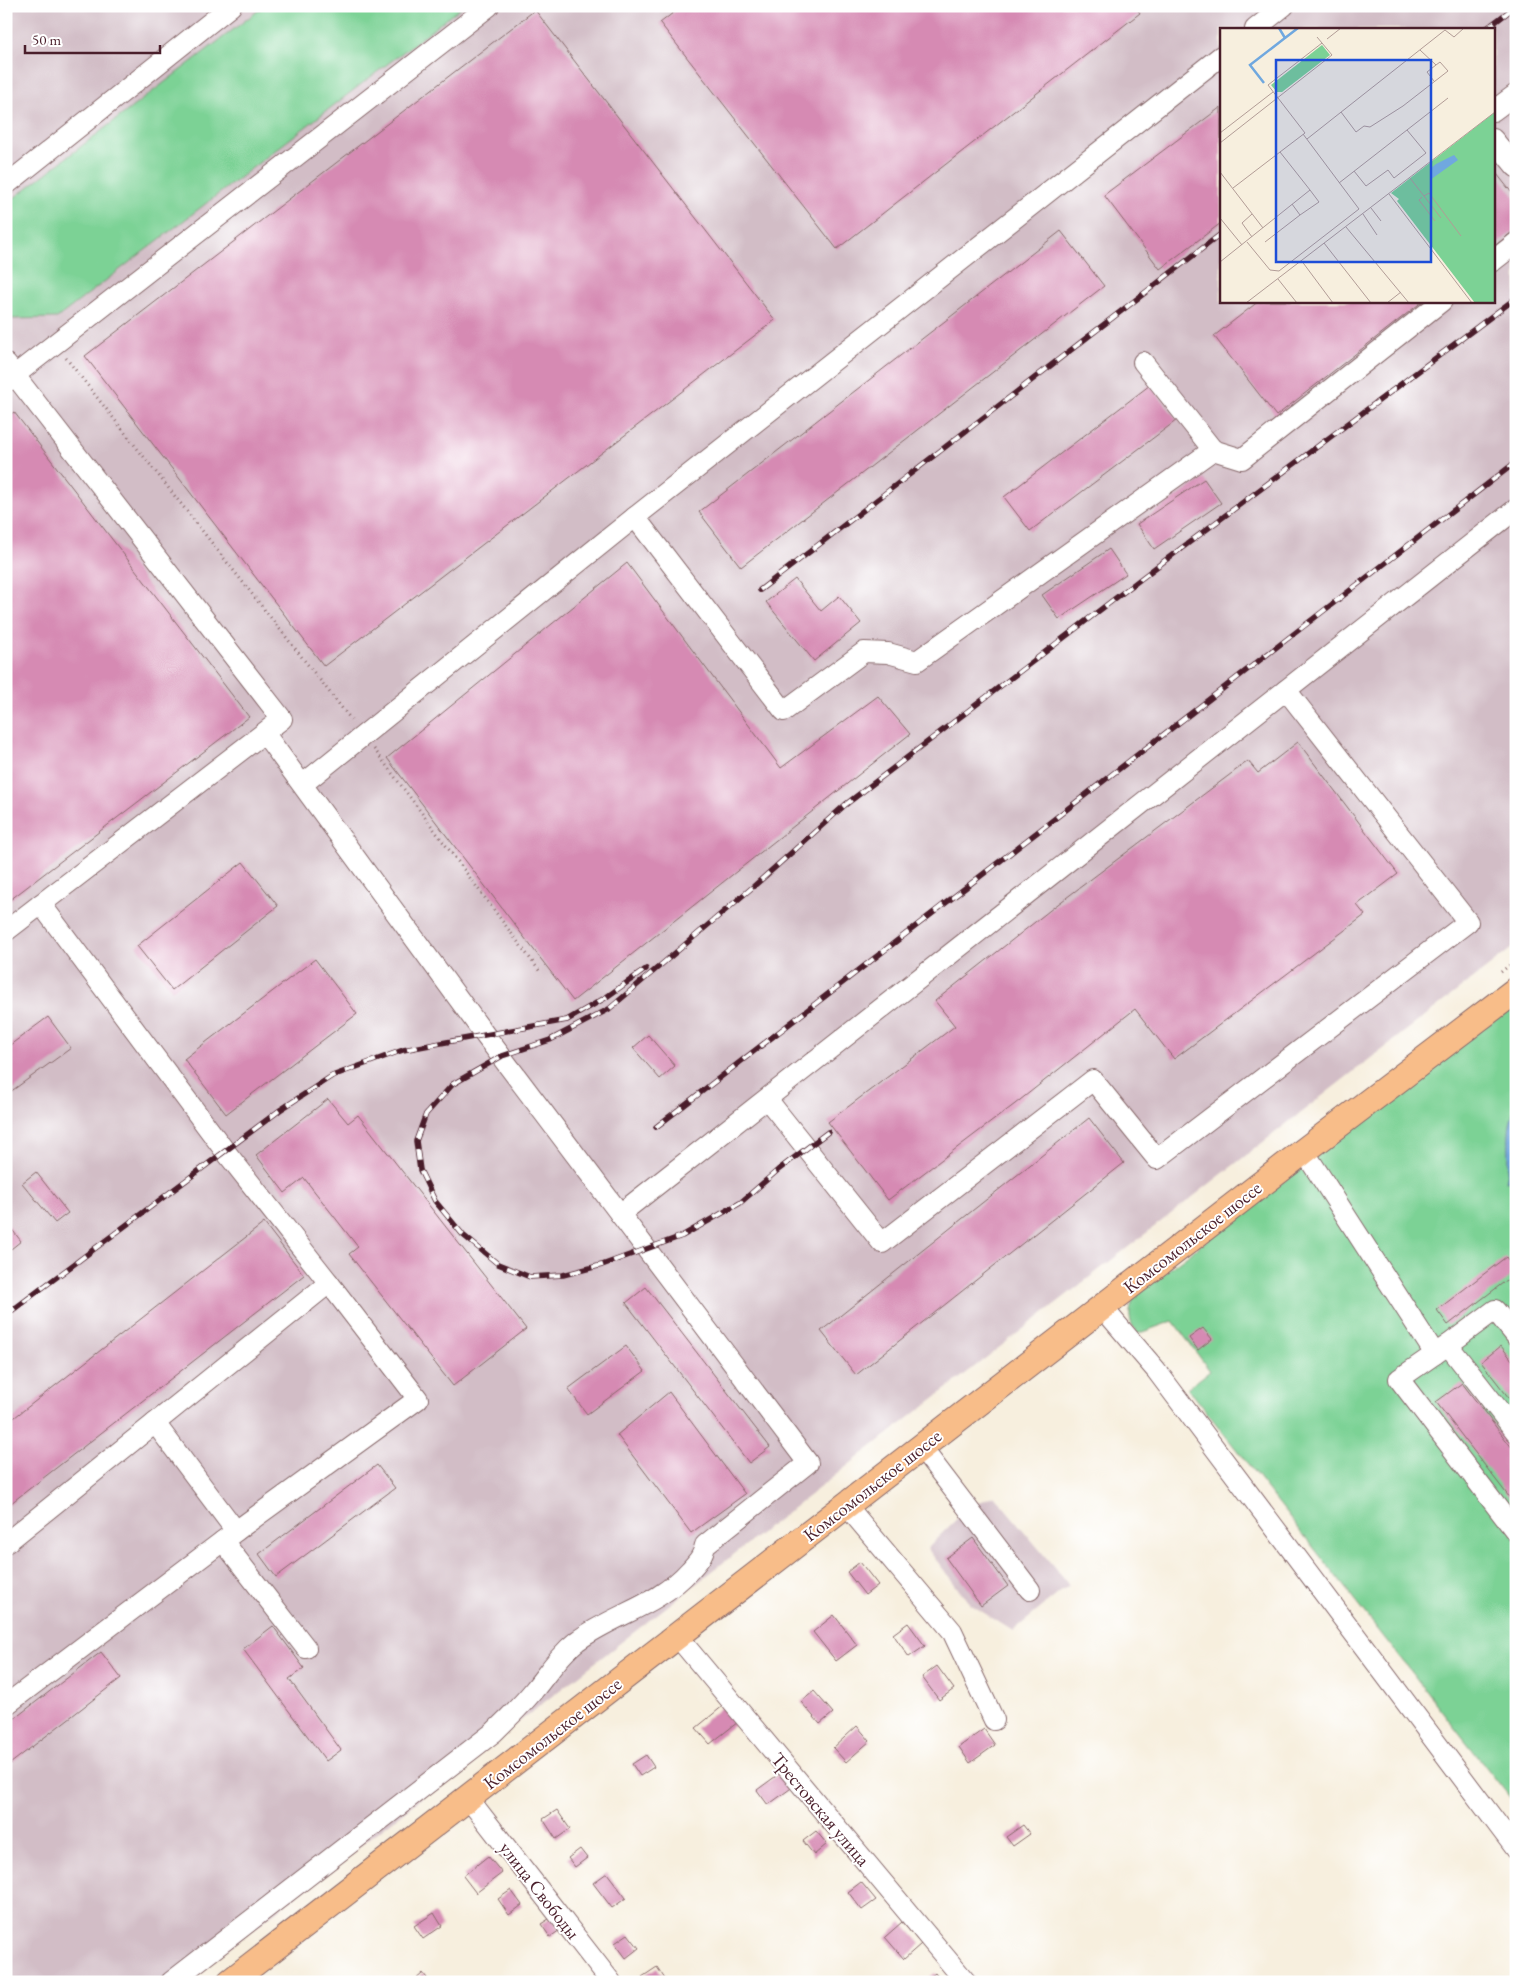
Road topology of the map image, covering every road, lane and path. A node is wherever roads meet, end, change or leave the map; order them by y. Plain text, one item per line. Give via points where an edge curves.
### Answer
1 (231, 6) edge
2 (489, 6) edge
3 (1284, 6) edge
4 (1256, 28) edge
5 (1220, 57) edge
6 (1516, 94) edge
7 (1494, 110) edge
8 (1494, 140) edge
9 (1516, 167) edge
10 (6, 185) edge
11 (1516, 243) edge
12 (1494, 260) edge
13 (1441, 302) edge
14 (55, 344) junction
15 (1143, 362) dead end
16 (9, 374) edge
17 (1212, 450) junction
18 (1516, 509) edge
19 (635, 517) junction
20 (1286, 690) junction
21 (265, 734) junction
22 (364, 735) junction
23 (303, 784) junction
24 (42, 904) junction
25 (6, 931) edge
26 (541, 973) dead end
27 (1516, 990) edge
28 (767, 1098) junction
29 (1304, 1151) junction
30 (620, 1214) junction
31 (329, 1283) junction
32 (1102, 1307) junction
33 (1516, 1336) edge
34 (1441, 1349) junction
35 (155, 1423) junction
36 (1516, 1432) edge
37 (922, 1447) junction
38 (846, 1505) junction
39 (1516, 1532) edge
40 (229, 1536) junction
41 (6, 1543) edge
42 (1030, 1590) dead end
43 (676, 1636) junction
44 (306, 1648) dead end
45 (6, 1705) edge
46 (994, 1720) dead end
47 (468, 1798) junction
48 (1516, 1849) edge
49 (241, 1978) edge
50 (171, 1982) edge
51 (611, 1982) edge
52 (966, 1982) edge

1 - 10 street
2 - 14 street
3 - 4 street
5 - 19 street
6 - 7 street
8 - 9 street
11 - 12 street
13 - 17 street via 1242,459
14 - 16 street
14 - 22 path
15 - 17 street
16 - 21 street via 282,719
17 - 19 street via 917,662 888,653 864,652 784,711
18 - 20 street
19 - 22 street
20 - 28 street
20 - 28 street via 1468,922 1157,1159 1093,1080 882,1243
21 - 23 street
21 - 24 street
22 - 23 street
22 - 26 path
23 - 30 street
24 - 25 street
24 - 31 street via 225,1151
27 - 29 main road, Комсомольское шоссе
28 - 30 street
29 - 32 main road, Комсомольское шоссе
29 - 34 street
30 - 50 street via 808,1464 705,1545 703,1555 676,1584 655,1600 594,1629 576,1642 494,1732
31 - 35 street
31 - 40 street via 418,1399
32 - 37 main road, Комсомольское шоссе
32 - 48 street via 1156,1370
33 - 34 street via 1495,1310
34 - 36 street
34 - 39 street via 1399,1379
35 - 40 street
35 - 41 street
37 - 38 main road, Комсомольское шоссе
37 - 42 street
38 - 43 main road, Комсомольское шоссе
38 - 46 street via 952,1630
40 - 44 street
40 - 45 street
43 - 47 main road, Комсомольское шоссе
43 - 52 street, Трестовская улица
47 - 49 main road, Комсомольское шоссе
47 - 51 street, улица Свободы

